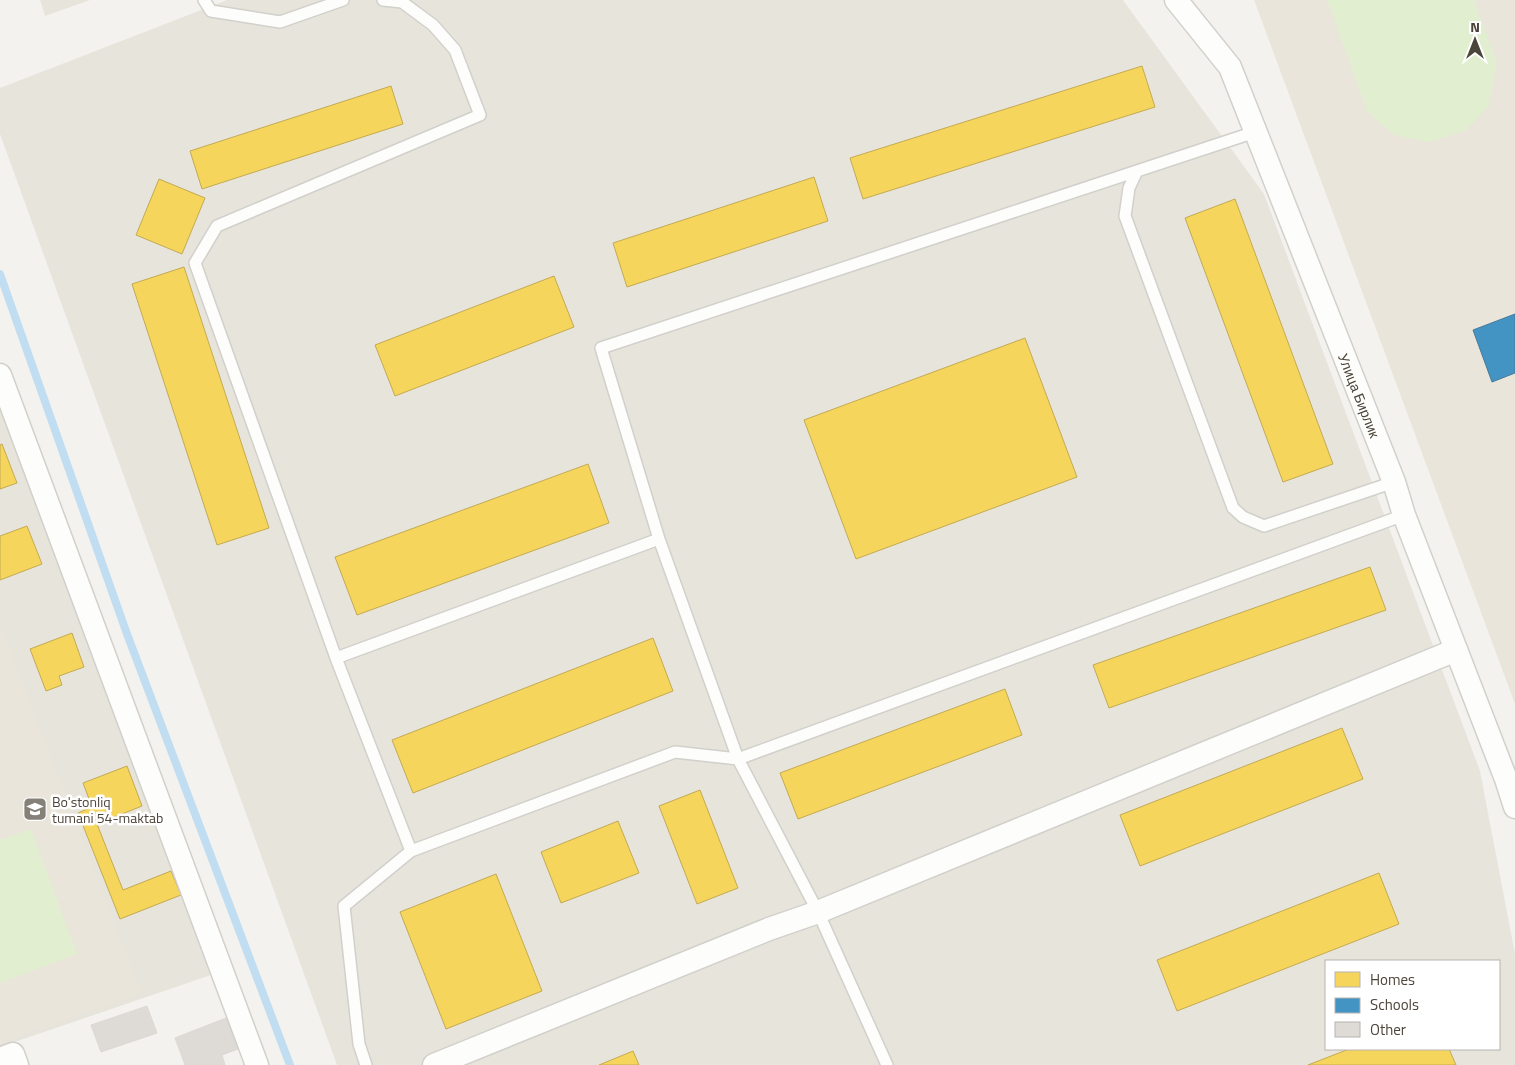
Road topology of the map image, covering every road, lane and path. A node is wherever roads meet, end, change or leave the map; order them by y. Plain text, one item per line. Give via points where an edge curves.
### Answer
1 (204, 0) edge
2 (342, 0) edge
3 (383, 0) edge
4 (1176, 0) edge
5 (1255, 132) junction
6 (1138, 171) junction
7 (0, 375) edge
8 (1394, 482) junction
9 (1404, 515) junction
10 (660, 539) junction
11 (1456, 650) junction
12 (336, 658) junction
13 (738, 759) junction
14 (1510, 778) edge
15 (1515, 807) edge
16 (411, 850) junction
17 (818, 912) junction
18 (0, 1058) edge
19 (17, 1065) edge
20 (257, 1065) edge
21 (366, 1065) edge
22 (434, 1065) edge
23 (887, 1065) edge

1 - 2 lane via 211,12 280,22
3 - 12 lane via 402,2 434,25 455,50 480,115 216,226 195,263
4 - 5 street, Улица Бирлик via 1230,67
5 - 6 lane
5 - 8 street, Улица Бирлик
6 - 8 lane via 1129,188 1124,216 1233,508 1243,517 1264,526
6 - 10 lane via 601,348
7 - 20 street
8 - 9 street, Улица Бирлик
9 - 11 street, Улица Бирлик
9 - 13 lane
10 - 12 lane
10 - 13 lane
11 - 14 street, Улица Бирлик
11 - 17 street
12 - 16 lane
13 - 16 lane via 675,752
13 - 17 lane
14 - 15 street, Улица Бирлик
16 - 21 lane via 344,906 359,1044
17 - 22 street
17 - 23 lane
18 - 19 street via 13,1054

